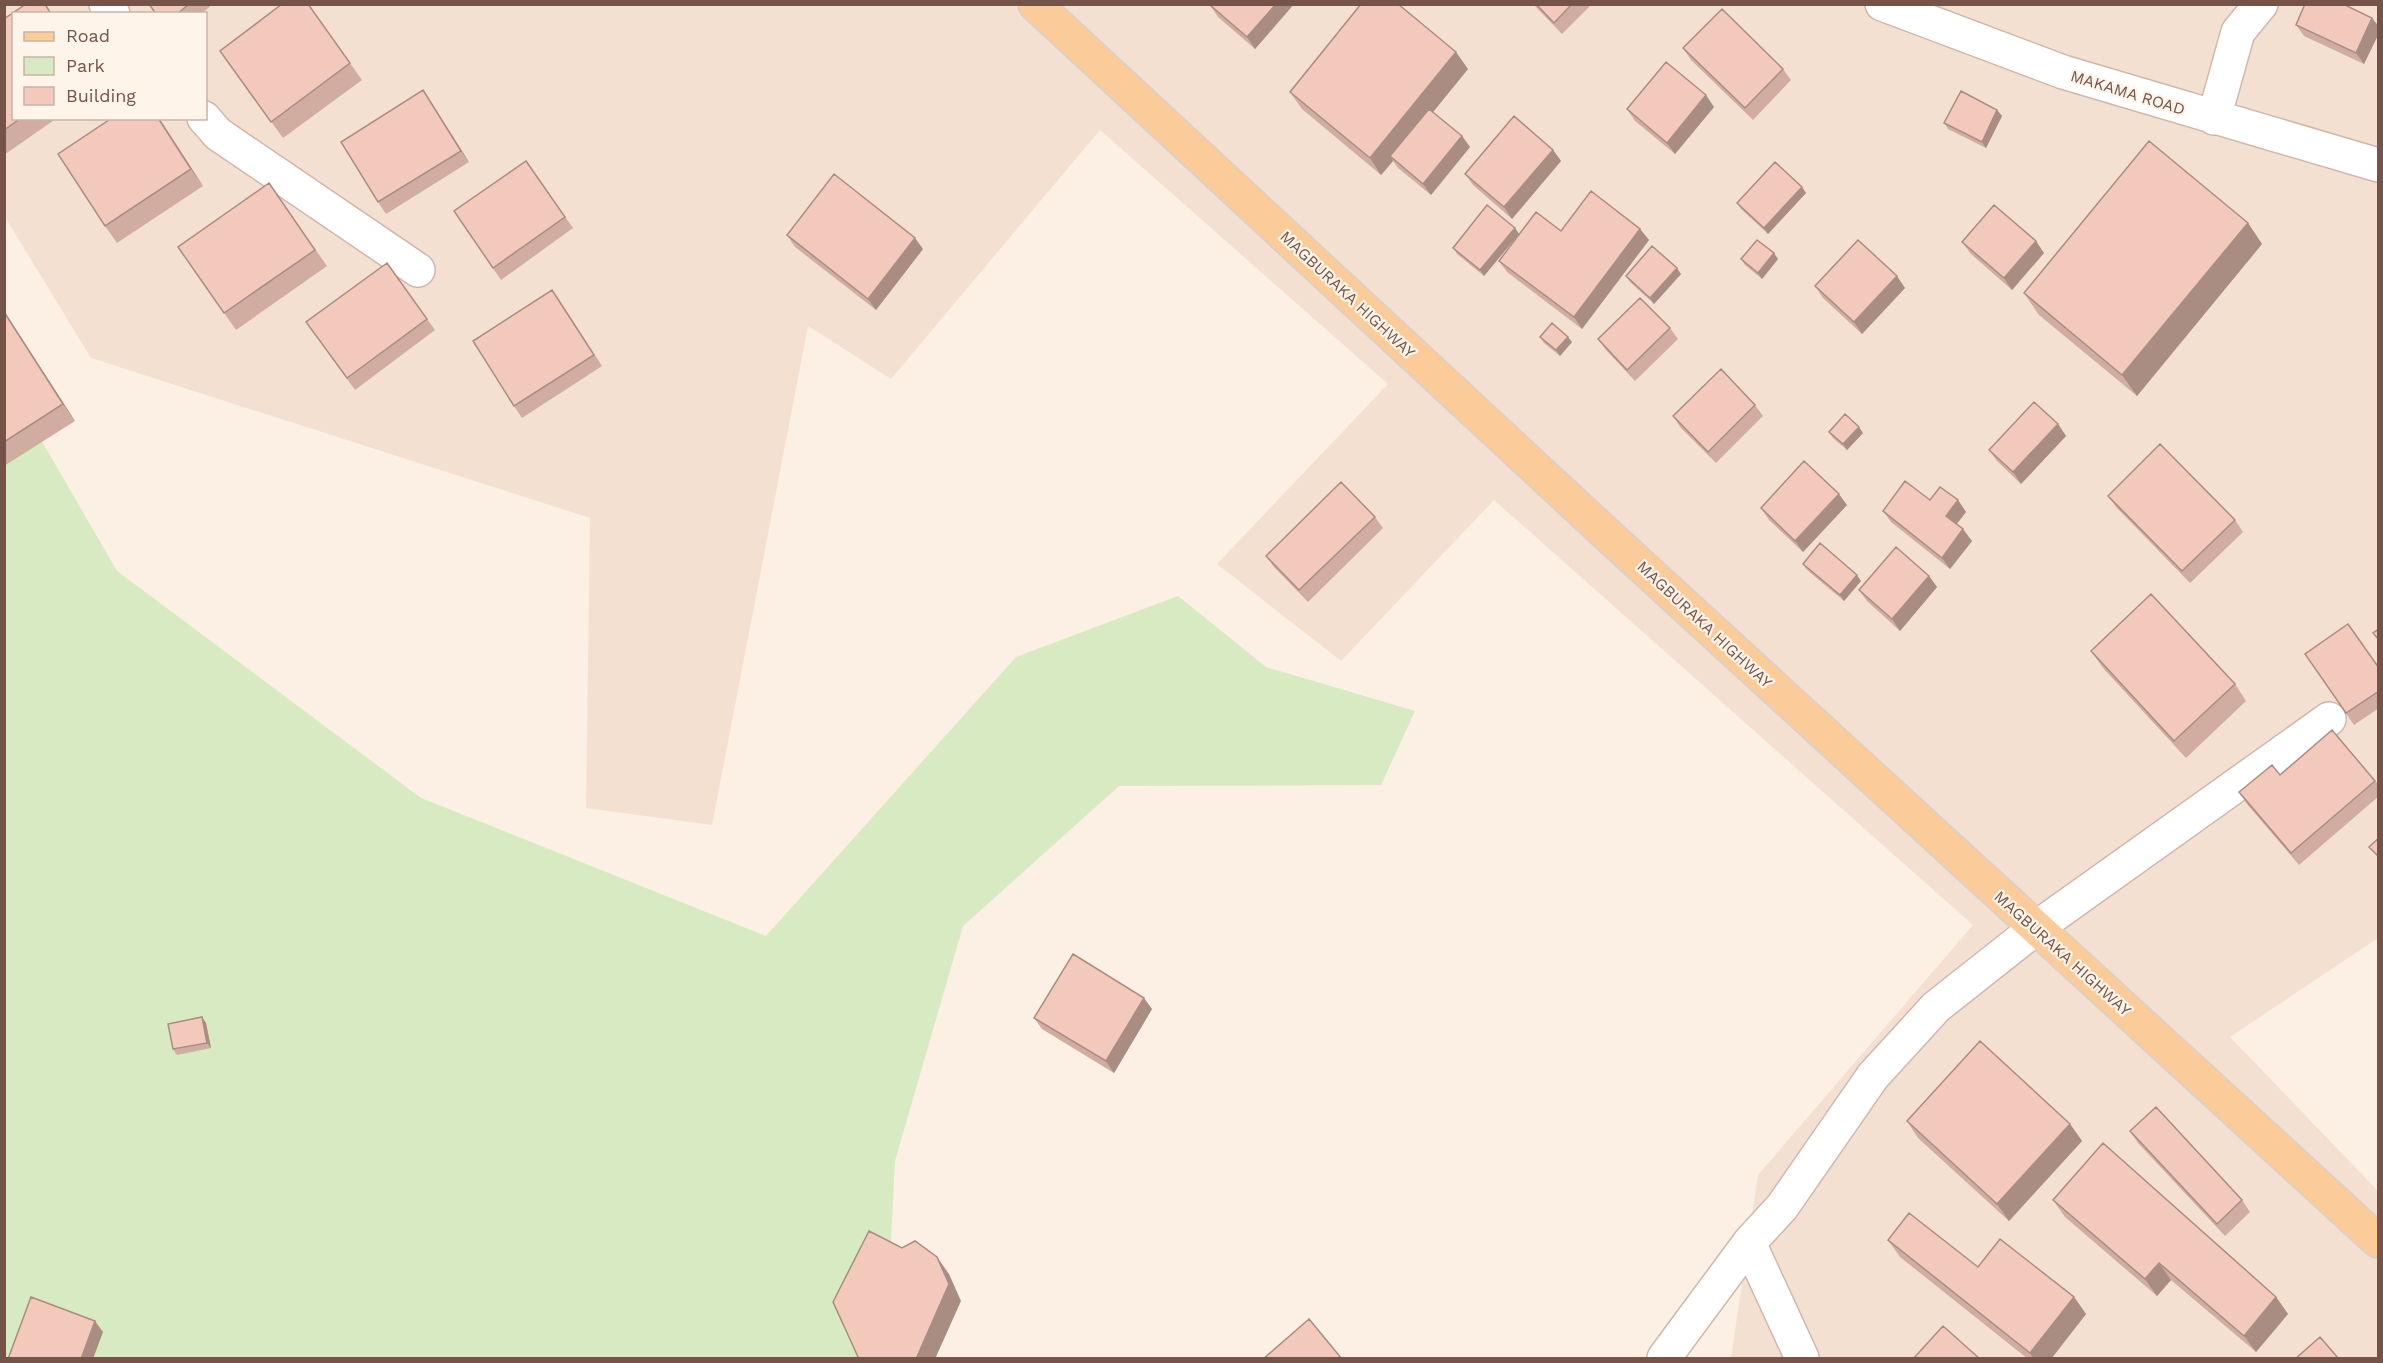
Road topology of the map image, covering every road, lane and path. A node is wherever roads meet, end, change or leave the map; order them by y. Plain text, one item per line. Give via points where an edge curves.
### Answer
1 (1035, 4) edge
2 (1882, 4) edge
3 (2261, 4) edge
4 (2214, 118) junction
5 (206, 120) edge
6 (2379, 165) edge
7 (418, 270) dead end
8 (2329, 719) dead end
9 (2036, 928) junction
10 (2379, 1241) edge
11 (1749, 1243) junction
12 (1664, 1359) edge
13 (1802, 1359) edge

1 - 9 main road, MAGBURAKA HIGHWAY
2 - 4 street, MAKAMA ROAD via 2063,72
3 - 4 street via 2238,32
4 - 6 street, MAKAMA ROAD
5 - 7 street via 218,134
8 - 9 street
9 - 10 main road, MAGBURAKA HIGHWAY
9 - 11 street via 1936,1007 1873,1076 1782,1207
11 - 12 street
11 - 13 street

